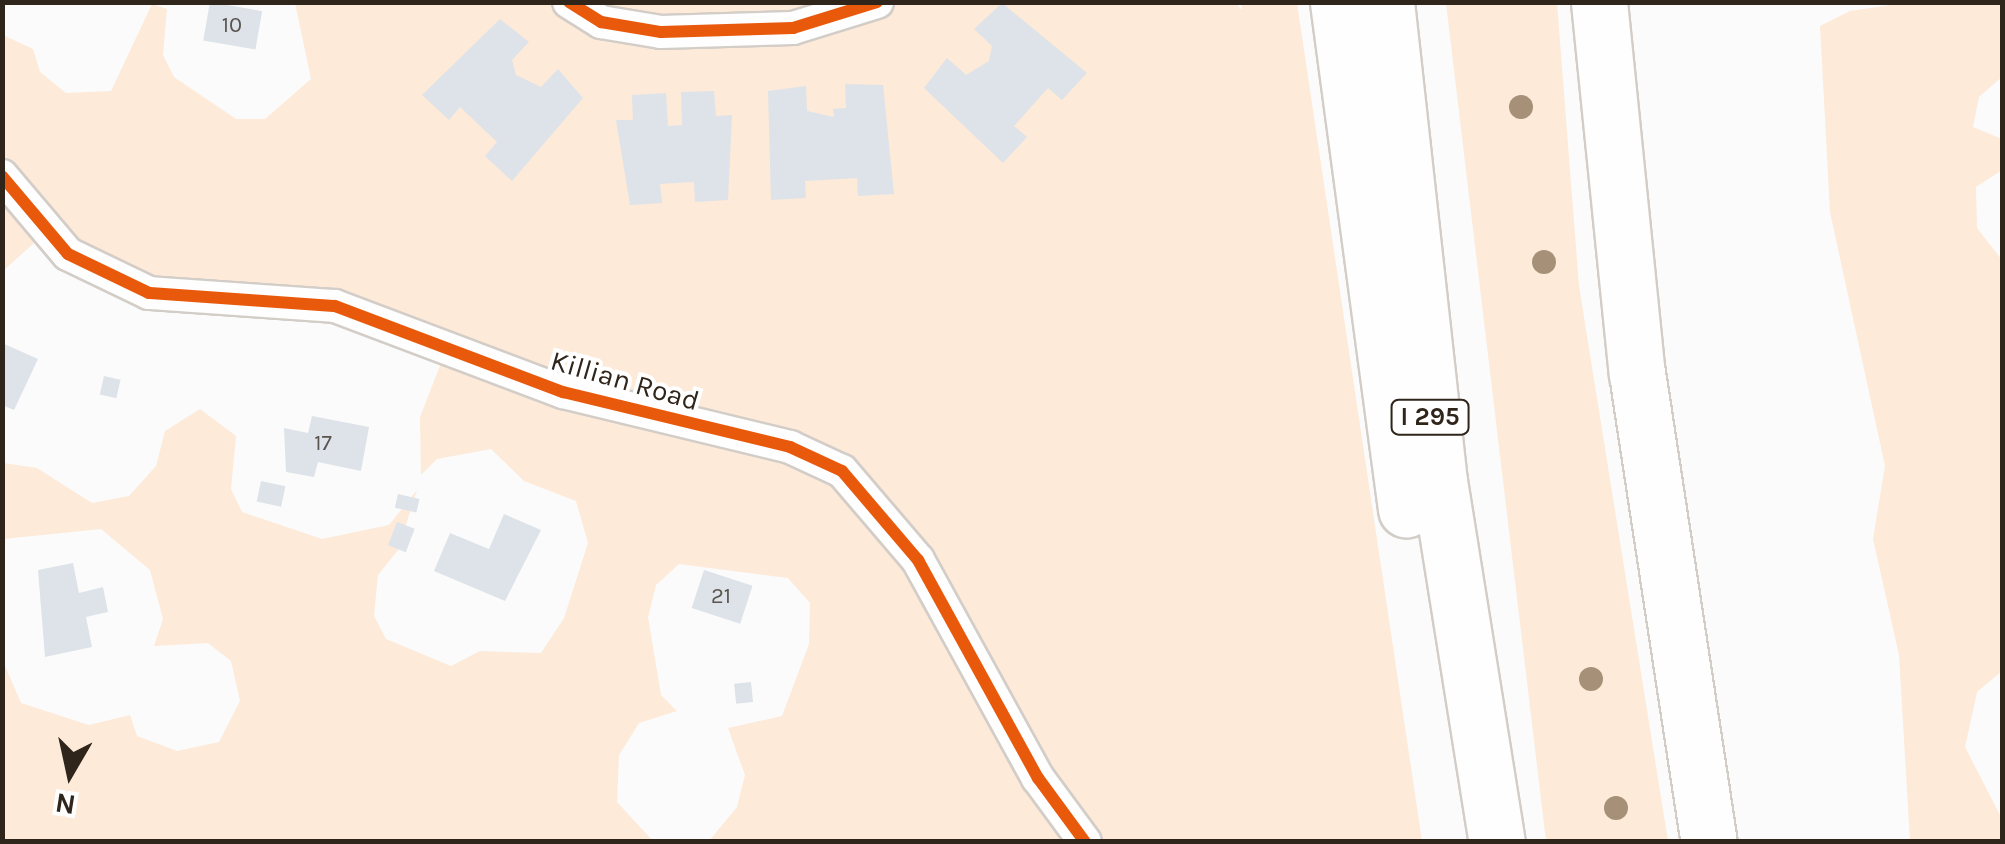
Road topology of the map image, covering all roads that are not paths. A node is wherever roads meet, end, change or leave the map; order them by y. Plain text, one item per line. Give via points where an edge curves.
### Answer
1 (569, 2) edge
2 (877, 2) edge
3 (1338, 2) edge
4 (1386, 2) edge
5 (1599, 2) edge
6 (2, 176) edge
7 (1496, 835) edge
8 (1085, 842) edge
9 (1710, 842) edge

1 - 2 street via 601,22 661,32 794,28
3 - 7 highway via 1402,489 1446,678
4 - 7 highway, I 295 via 1429,406
5 - 9 highway via 1637,372
6 - 8 street, Killian Road via 68,254 135,288 336,306 563,392 790,447 842,471 918,560 1038,778

